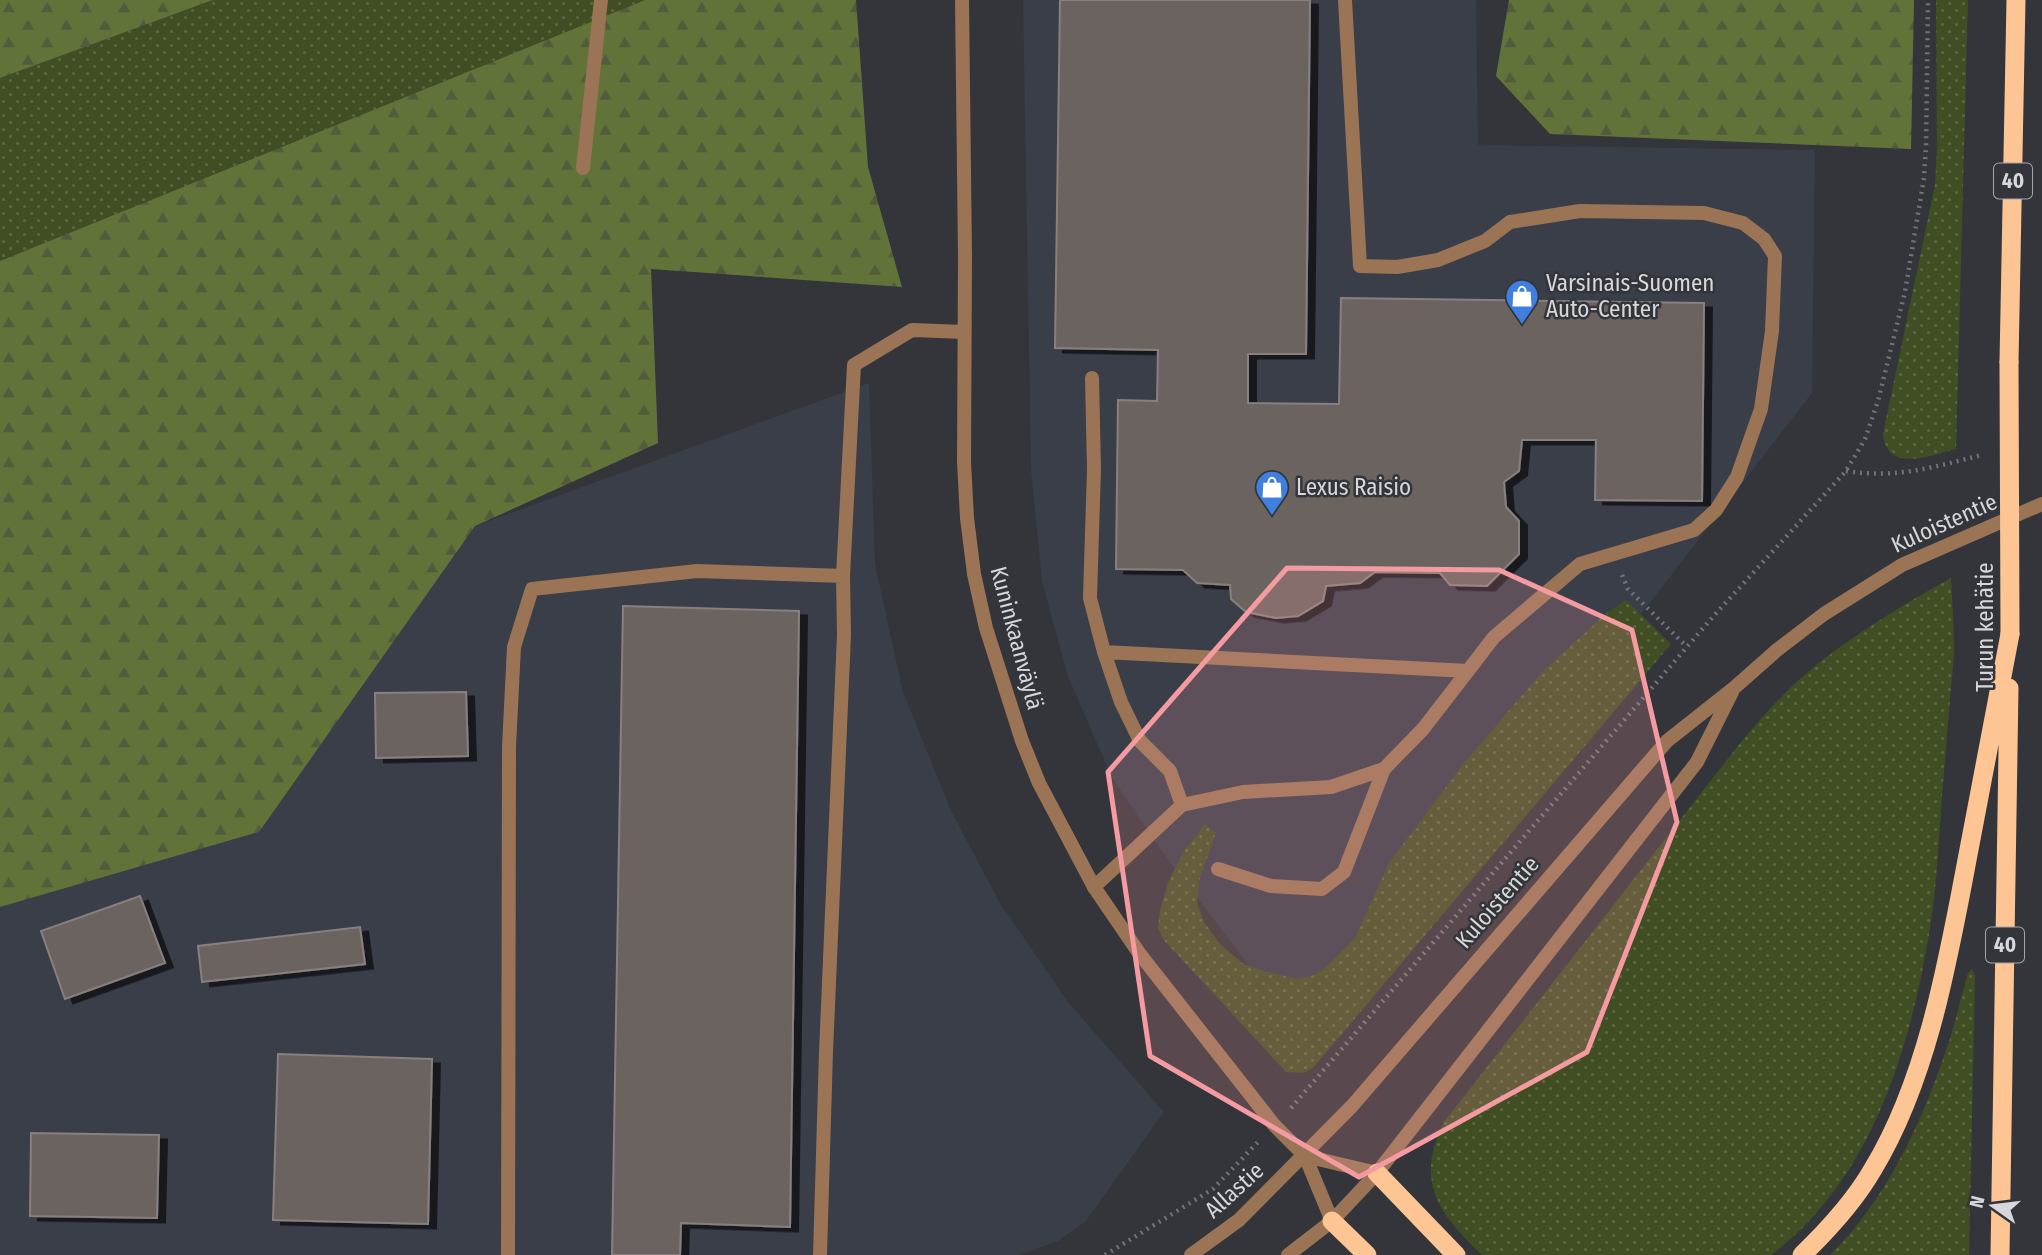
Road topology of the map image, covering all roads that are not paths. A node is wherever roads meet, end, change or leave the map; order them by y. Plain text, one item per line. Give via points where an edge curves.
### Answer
1 (601, 0) edge
2 (962, 0) edge
3 (1345, 0) edge
4 (2016, 0) edge
5 (583, 168) dead end
6 (964, 332) junction
7 (1092, 378) dead end
8 (2042, 504) edge
9 (843, 576) junction
10 (2010, 634) junction
11 (1104, 652) junction
12 (1468, 671) junction
13 (1734, 688) junction
14 (1384, 769) junction
15 (1182, 805) junction
16 (1218, 869) dead end
17 (1094, 887) junction
18 (1305, 1156) junction
19 (1377, 1173) junction
20 (1332, 1221) junction
21 (508, 1255) edge
22 (820, 1255) edge
23 (1191, 1255) edge
24 (1288, 1255) edge
25 (1367, 1255) edge
26 (1456, 1255) edge
27 (1802, 1255) edge
28 (2000, 1255) edge

1 - 5 street
2 - 6 street, Kuninkaanväylä
3 - 12 street via 1360,266 1397,267 1437,260 1485,241 1510,222 1580,211 1704,213 1743,223 1764,239 1775,256 1772,331 1761,409 1737,477 1716,510 1694,530 1580,564 1494,637
4 - 10 highway, Turun kehätie / 40, bridge
6 - 9 street via 912,330 855,365
6 - 17 street, Kuninkaanväylä via 967,518 986,628 1022,741
7 - 11 street via 1090,598
8 - 13 street, Kuloistentie via 1902,565 1824,614
9 - 21 street via 697,571 532,589 514,647 509,747
9 - 22 street
10 - 27 highway via 1951,946 1922,1055 1874,1168 1848,1207
10 - 28 highway, Turun kehätie / 40
11 - 12 street
11 - 15 street via 1140,741 1170,771
12 - 14 street via 1423,729
13 - 18 street, Kuloistentie via 1667,741
13 - 19 street, Kuloistentie via 1697,762
14 - 15 street via 1331,787 1243,792
14 - 16 street via 1344,872 1322,890 1271,886
15 - 17 street
17 - 18 street, Kuninkaanväylä via 1139,953 1275,1125
18 - 19 street
18 - 20 street
18 - 23 street, Allastie via 1239,1220
19 - 20 street
19 - 26 highway
20 - 24 street
20 - 25 highway

